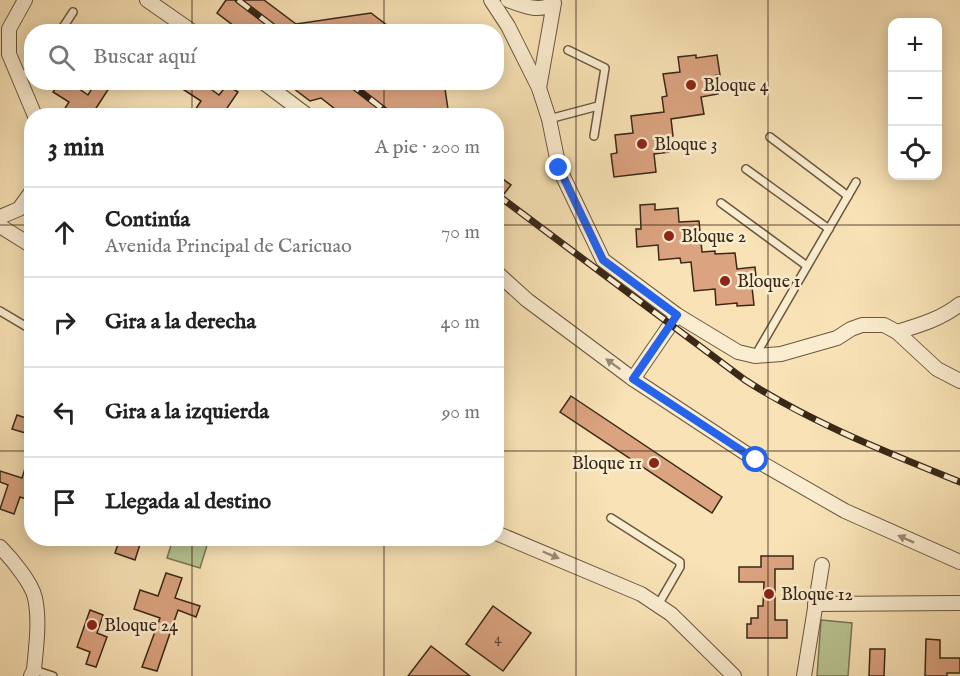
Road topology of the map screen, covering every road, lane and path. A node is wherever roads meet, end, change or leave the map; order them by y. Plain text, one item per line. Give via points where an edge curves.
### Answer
1 (26, 0) edge
2 (147, 0) edge
3 (491, 0) edge
4 (508, 0) edge
5 (556, 1) edge
6 (73, 12) dead end
7 (65, 24) edge
8 (182, 24) edge
9 (568, 50) dead end
10 (24, 75) edge
11 (20, 78) junction
12 (24, 88) edge
13 (539, 88) junction
14 (25, 90) edge
15 (274, 90) edge
16 (598, 106) junction
17 (32, 108) edge
18 (297, 108) edge
19 (549, 119) junction
20 (594, 136) dead end
21 (770, 137) dead end
22 (747, 169) dead end
23 (856, 182) dead end
24 (848, 196) junction
25 (24, 202) edge
26 (721, 203) dead end
27 (0, 217) edge
28 (0, 226) edge
29 (829, 229) junction
30 (24, 241) edge
31 (807, 266) junction
32 (504, 279) edge
33 (960, 304) edge
34 (0, 311) edge
35 (677, 315) junction
36 (24, 325) edge
37 (897, 332) junction
38 (754, 356) junction
39 (633, 379) junction
40 (960, 381) edge
41 (611, 519) dead end
42 (504, 536) edge
43 (0, 547) edge
44 (960, 562) edge
45 (822, 564) dead end
46 (960, 603) edge
47 (658, 604) junction
48 (815, 604) junction
49 (33, 673) edge
50 (53, 676) edge
51 (734, 676) edge
52 (804, 676) edge

1 - 11 street via 8,36 9,54
2 - 8 street
3 - 13 street
4 - 5 street via 535,8 548,7
5 - 13 street
6 - 7 lane
9 - 16 lane via 605,68
10 - 11 lane
11 - 12 street
13 - 19 street
14 - 17 street
15 - 18 street
16 - 19 lane
16 - 20 lane
19 - 35 street via 559,168 603,260
21 - 24 lane
22 - 29 lane
23 - 24 lane
24 - 29 lane
25 - 27 street via 19,209
26 - 31 lane
28 - 30 street
29 - 31 lane
31 - 38 lane
39 -> 32 street
33 - 37 street via 926,323
34 - 36 lane
35 - 38 street via 738,352
35 - 39 street
37 - 38 street via 884,325 862,325 797,351
37 - 40 street via 937,369
44 -> 39 street via 812,494
41 - 47 lane via 680,562
42 -> 47 street
43 - 49 street via 14,560 35,596
45 - 48 street
46 - 48 street
47 - 51 street
48 - 52 street
49 - 50 lane

